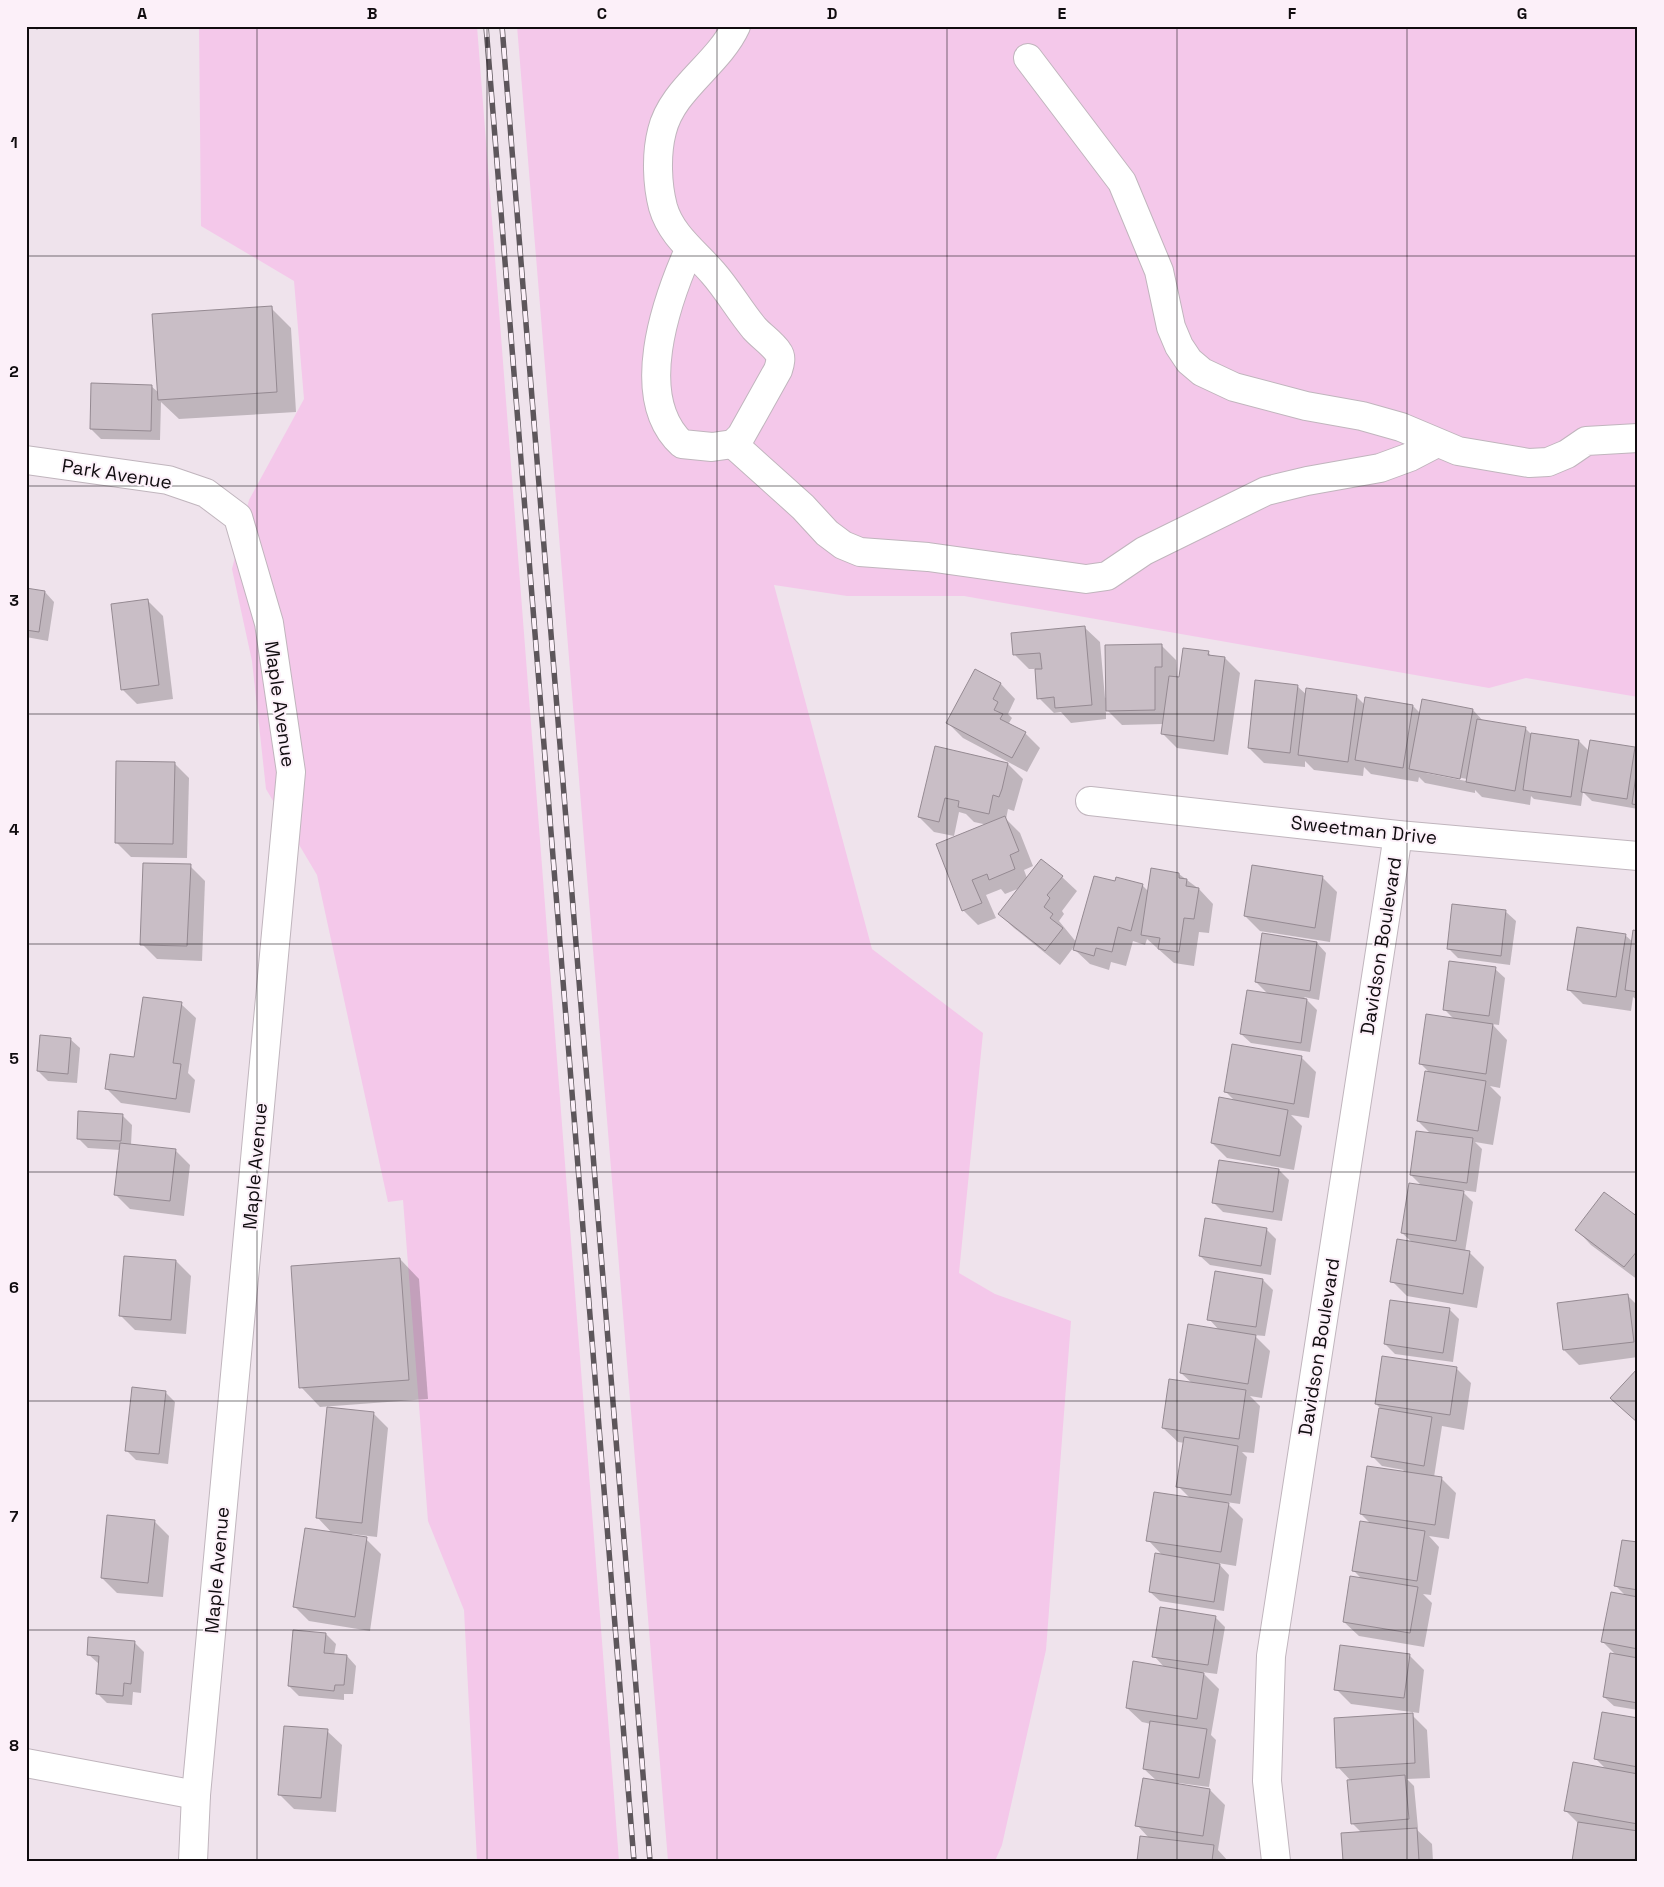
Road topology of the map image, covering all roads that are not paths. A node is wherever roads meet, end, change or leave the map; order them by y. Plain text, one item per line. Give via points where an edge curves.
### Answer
1 (736, 26) edge
2 (1028, 58) dead end
3 (689, 250) junction
4 (1638, 438) edge
5 (1436, 443) junction
6 (733, 444) junction
7 (26, 460) edge
8 (206, 493) joint
9 (1090, 801) dead end
10 (1398, 834) junction
11 (1638, 856) edge
12 (26, 1763) edge
13 (196, 1796) junction
14 (193, 1861) edge
15 (1276, 1861) edge

1 - 3 street via 714,59 673,107 662,130 659,178 664,207 672,226
2 - 5 street via 1122,182 1159,271 1175,338 1195,367 1234,387 1401,426
3 - 6 street via 714,274 754,328 778,352 781,360 746,428
3 - 6 street via 672,293 657,354 657,388 664,421 682,444 712,447
4 - 5 street via 1586,441 1548,462 1529,463 1458,451
5 - 6 street via 1380,468 1266,492 1144,551 1107,576 1086,579 928,557 860,552 827,533
7 - 8 street, Park Avenue via 168,480
8 - 13 street, Maple Avenue via 238,517 269,623 291,772
9 - 10 street, Sweetman Drive
10 - 11 street, Sweetman Drive
10 - 15 street, Davidson Boulevard via 1271,1656 1267,1781
12 - 13 street
13 - 14 street, Maple Avenue

